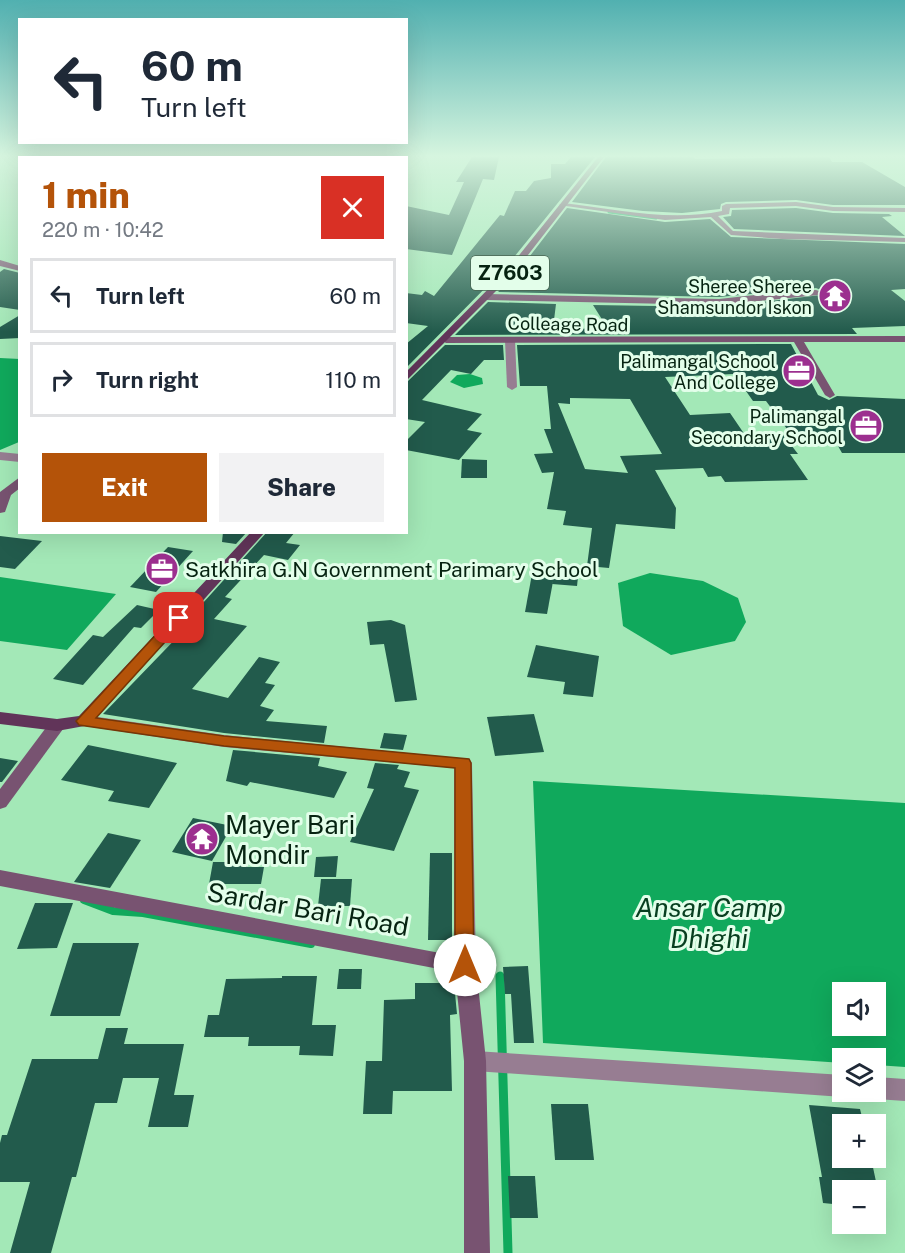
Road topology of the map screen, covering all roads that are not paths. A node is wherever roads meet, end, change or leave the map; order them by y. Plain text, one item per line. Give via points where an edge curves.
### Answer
1 (555, 215) edge
2 (632, 215) edge
3 (714, 216) joint
4 (905, 240) edge
5 (0, 263) edge
6 (18, 268) edge
7 (816, 294) dead end
8 (487, 297) junction
9 (905, 339) edge
10 (446, 340) junction
11 (510, 340) junction
12 (798, 341) junction
13 (408, 376) edge
14 (512, 387) dead end
15 (830, 395) dead end
16 (0, 456) edge
17 (18, 458) edge
18 (18, 483) edge
19 (0, 509) edge
20 (257, 534) edge
21 (0, 718) edge
22 (84, 721) junction
23 (57, 725) junction
24 (0, 802) edge
25 (0, 878) edge
26 (465, 965) junction
27 (475, 1061) junction
28 (832, 1085) edge
29 (886, 1089) edge
30 (905, 1090) edge
31 (477, 1253) edge

1 - 8 main road, Z7603
2 - 3 street
3 - 4 street via 731,233
5 - 6 street
7 - 8 street via 703,302
8 - 10 main road, Z7603
9 - 12 street, Colleage Road
10 - 11 street, Colleage Road
10 - 13 main road, Z7603
11 - 12 street, Colleage Road
11 - 14 street
12 - 15 street
16 - 17 street
18 - 19 street via 5,494
20 - 22 main road
21 - 23 main road
22 - 23 main road
22 - 26 street via 224,741 463,763
23 - 24 street
25 - 26 street, Sardar Bari Road
26 - 27 street
27 - 28 street
27 - 31 street
29 - 30 street

